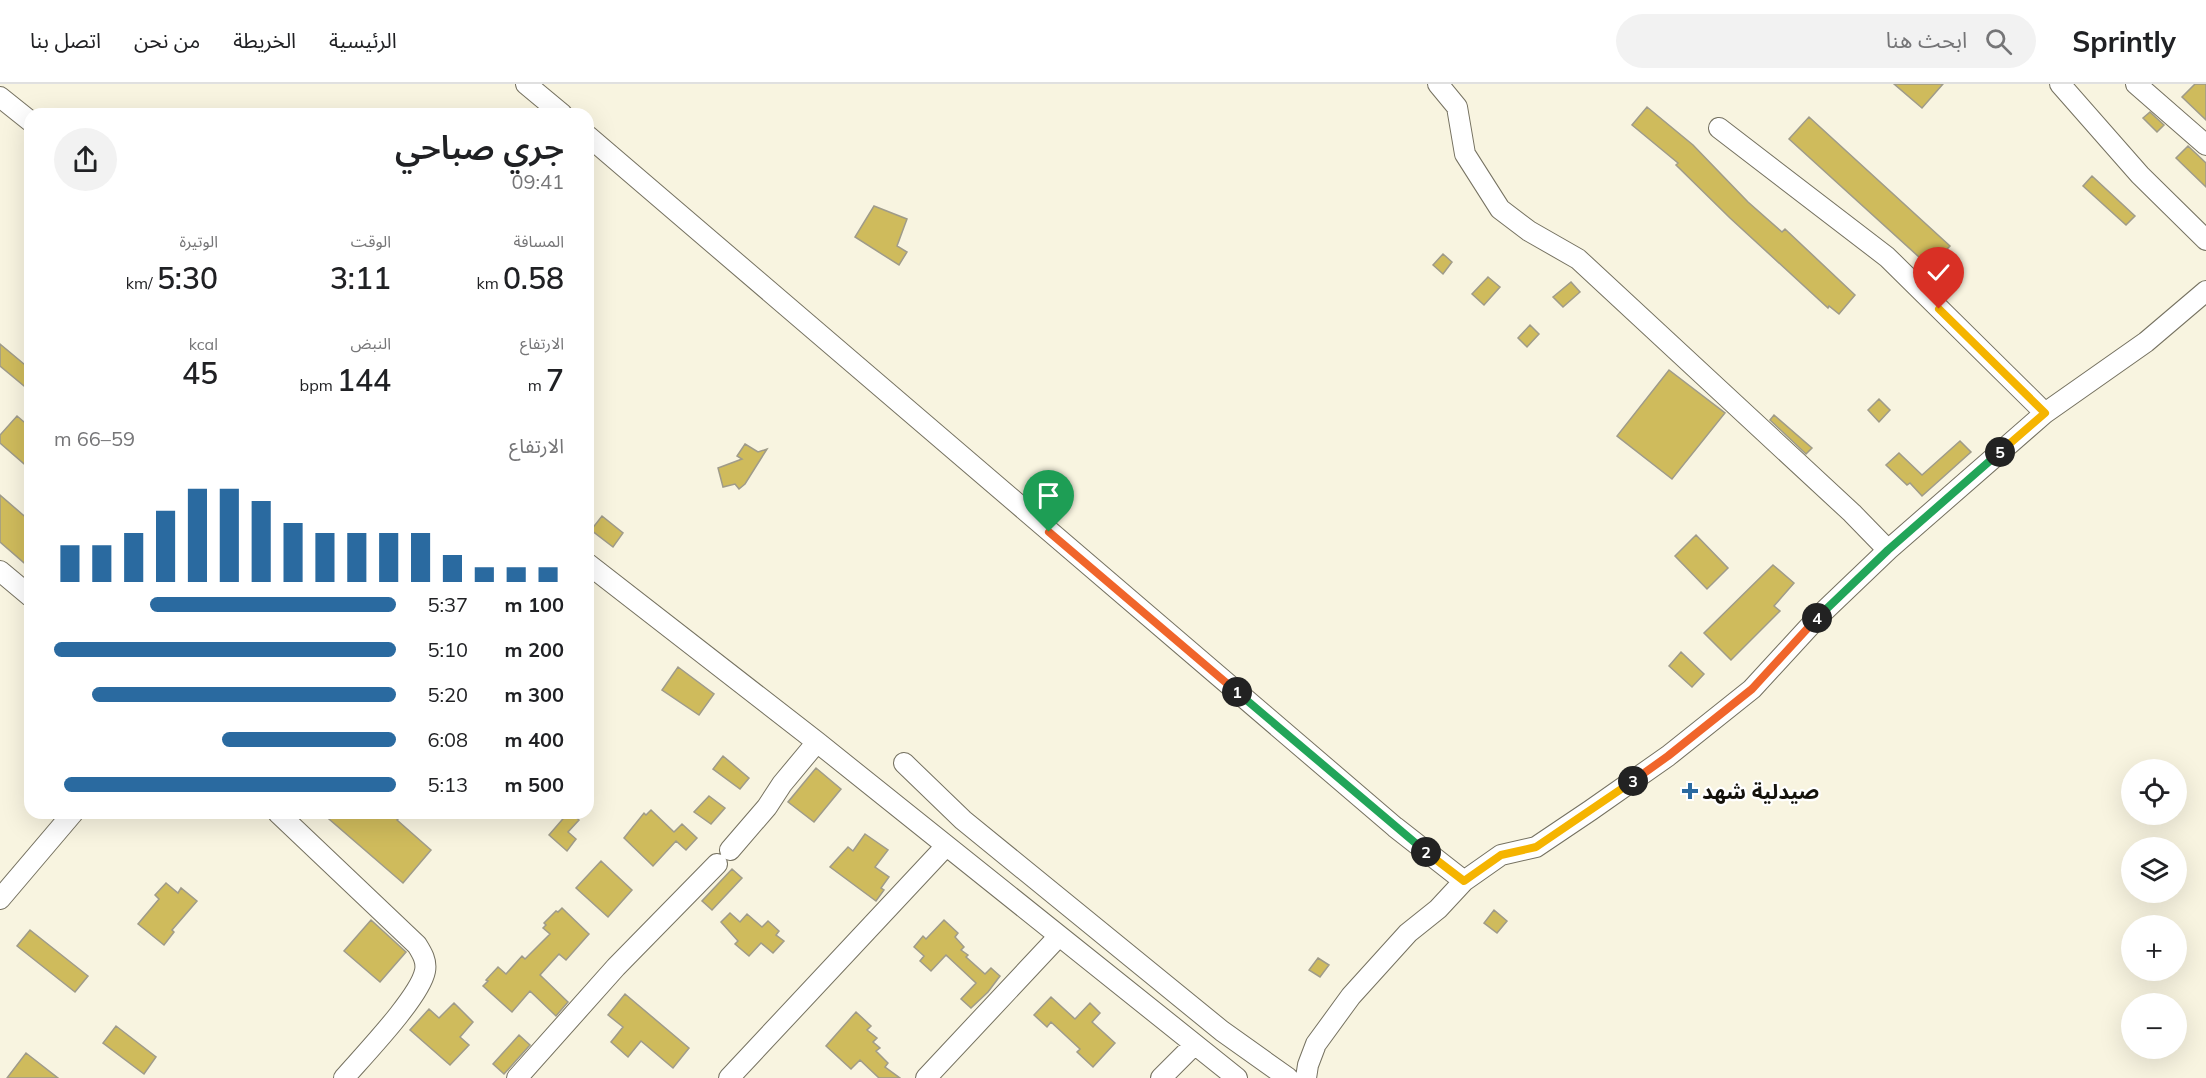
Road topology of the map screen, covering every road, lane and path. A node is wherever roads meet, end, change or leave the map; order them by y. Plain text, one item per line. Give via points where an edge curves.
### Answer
1 (526, 84) edge
2 (1438, 84) edge
3 (2060, 84) edge
4 (2136, 84) edge
5 (0, 97) edge
6 (555, 108) edge
7 (24, 116) edge
8 (1719, 128) dead end
9 (594, 141) edge
10 (2206, 145) edge
11 (2206, 240) edge
12 (2206, 291) edge
13 (2045, 413) junction
14 (1888, 550) junction
15 (594, 569) edge
16 (0, 571) edge
17 (24, 591) edge
18 (817, 742) junction
19 (904, 763) dead end
20 (69, 819) edge
21 (284, 819) edge
22 (946, 846) junction
23 (1464, 881) junction
24 (0, 899) edge
25 (1059, 936) junction
26 (1194, 1045) junction
27 (344, 1078) edge
28 (517, 1078) edge
29 (729, 1078) edge
30 (927, 1078) edge
31 (1161, 1078) edge
32 (1237, 1078) edge
33 (1288, 1078) edge
34 (1306, 1078) edge

1 - 6 street
2 - 14 street via 1457,107 1465,154 1500,209 1578,259
3 - 11 street via 2140,175
4 - 10 street
5 - 7 street
8 - 13 street via 1887,257
9 - 23 street via 1395,827
12 - 13 street via 2146,342
13 - 14 street
14 - 23 street via 1821,614 1752,689 1668,756 1536,847 1501,855
15 - 18 street
16 - 17 street
18 - 22 street
18 - 28 street via 724,857 616,967
19 - 33 street via 999,850 1222,1031
20 - 24 street
21 - 27 street via 423,955 425,971 411,999
22 - 25 street
22 - 29 street
23 - 34 street via 1408,933 1351,996 1316,1044
25 - 26 street
25 - 30 street
26 - 31 street
26 - 32 street

